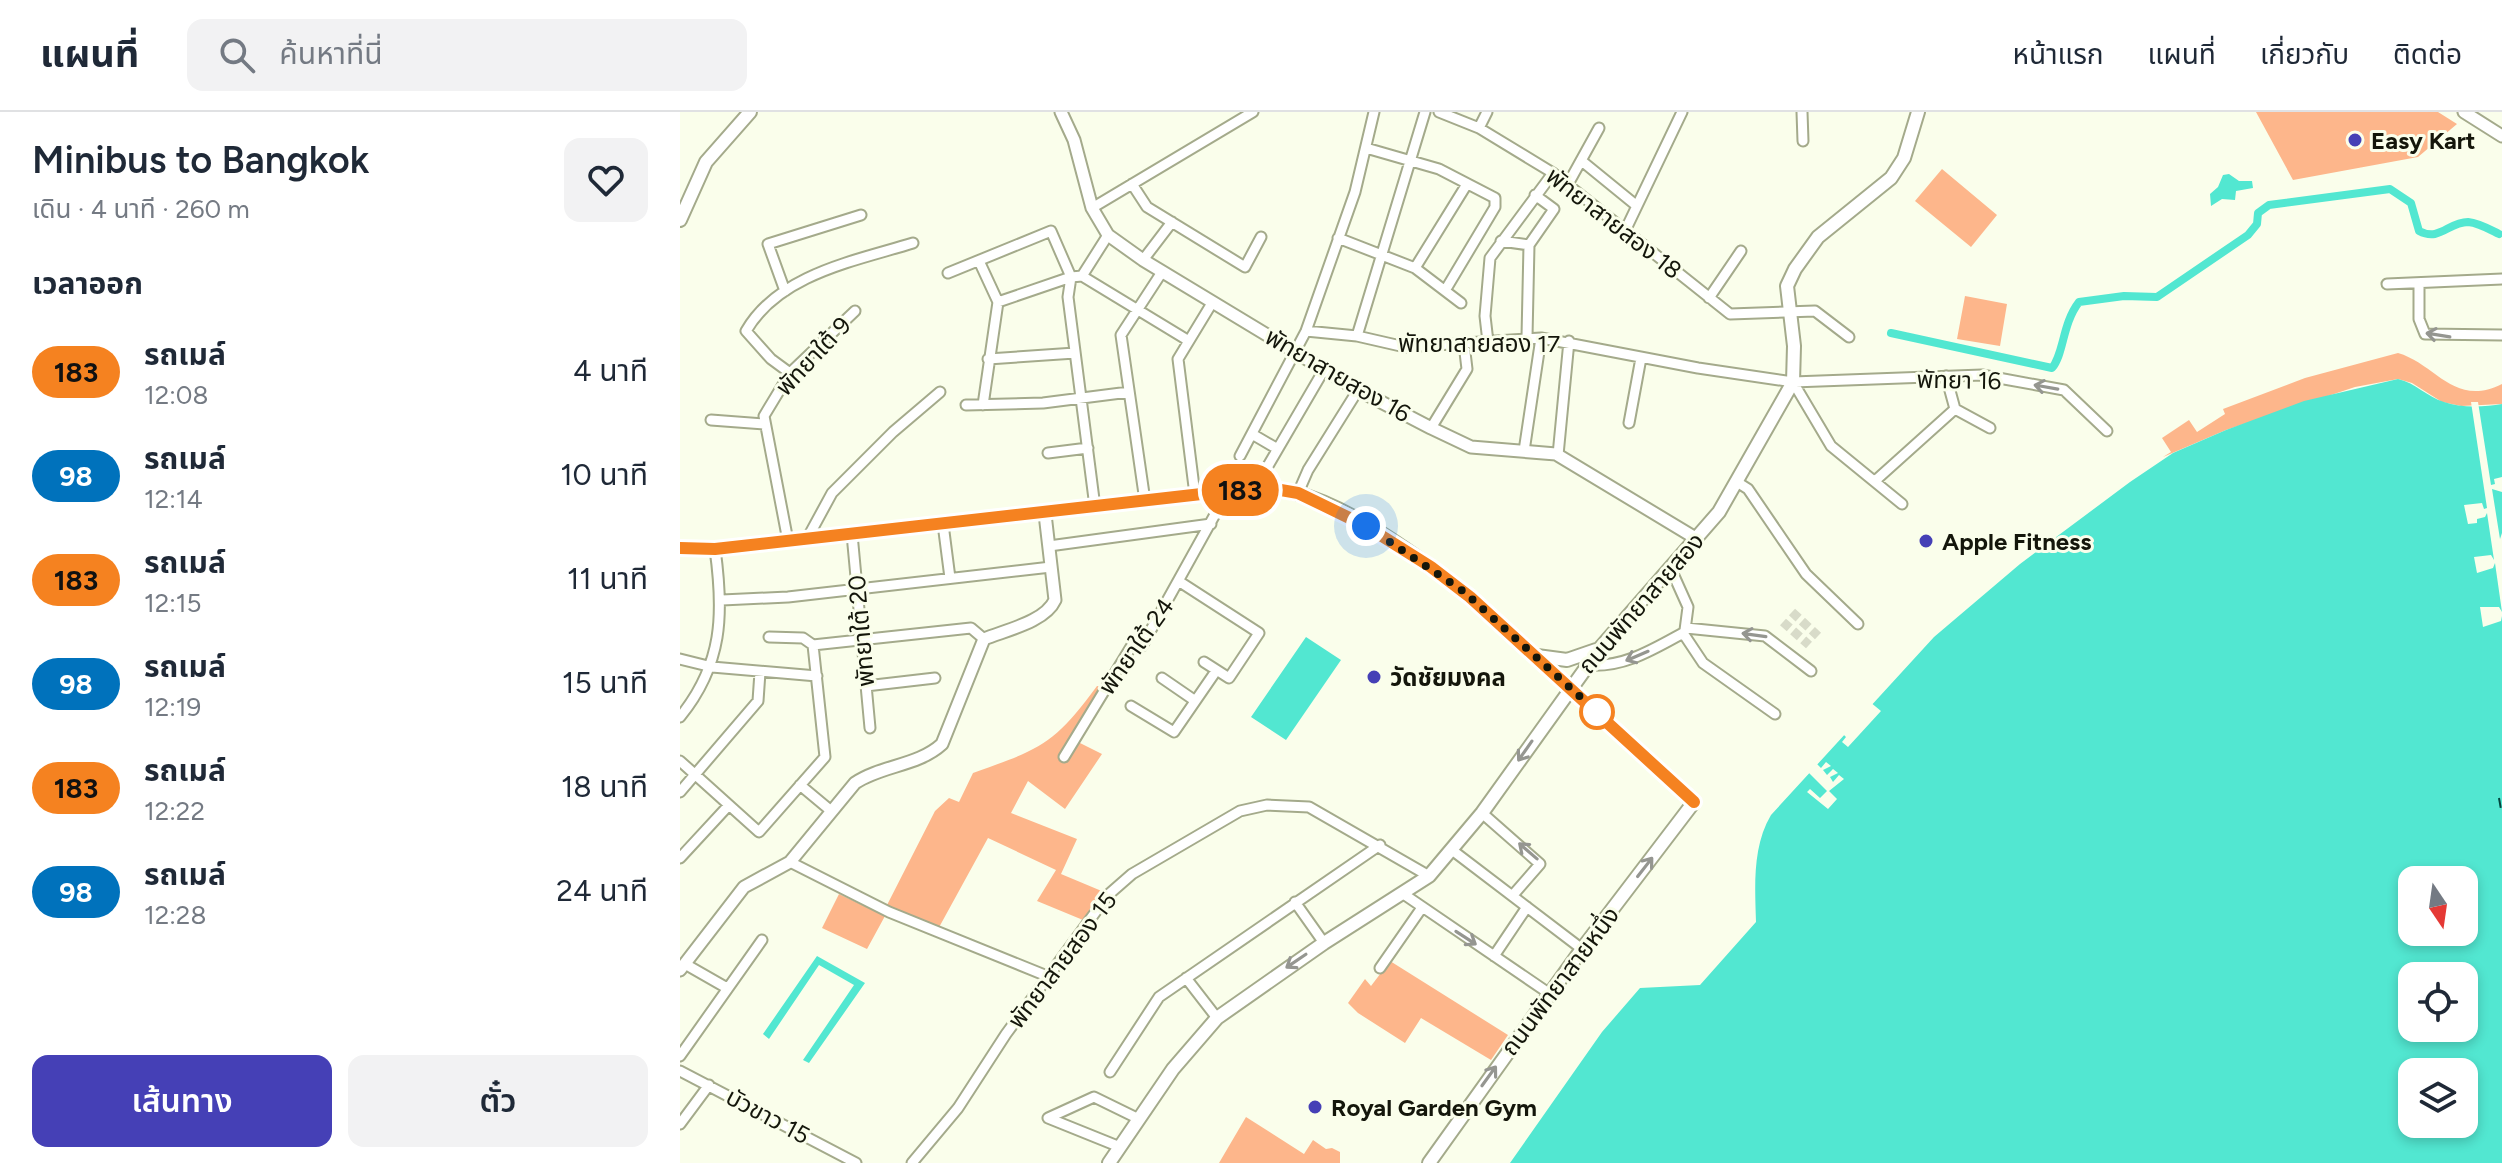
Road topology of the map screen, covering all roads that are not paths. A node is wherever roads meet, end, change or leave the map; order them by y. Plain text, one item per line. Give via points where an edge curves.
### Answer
1 (750, 112) edge
2 (1061, 112) edge
3 (1253, 112) edge
4 (1374, 112) edge
5 (1425, 112) edge
6 (1439, 112) edge
7 (1487, 112) edge
8 (1682, 112) edge
9 (1802, 112) edge
10 (1918, 112) edge
11 (2464, 112) edge
12 (1479, 128) junction
13 (1599, 128) dead end
14 (2502, 136) edge
15 (1803, 141) dead end
16 (1366, 148) junction
17 (1410, 159) junction
18 (1583, 162) junction
19 (1553, 173) junction
20 (1132, 184) junction
21 (1467, 184) junction
22 (1568, 184) junction
23 (1535, 195) junction
24 (1637, 206) junction
25 (1092, 208) junction
26 (861, 215) dead end
27 (680, 220) edge
28 (1172, 222) junction
29 (1625, 231) junction
30 (1108, 235) junction
31 (1261, 237) dead end
32 (1338, 238) junction
33 (1501, 241) junction
34 (913, 243) dead end
35 (1529, 245) junction
36 (1741, 251) dead end
37 (1384, 257) junction
38 (1143, 260) junction
39 (979, 261) junction
40 (1415, 268) junction
41 (1162, 272) junction
42 (948, 273) dead end
43 (1082, 276) junction
44 (1071, 277) junction
45 (2502, 279) edge
46 (2419, 283) junction
47 (2387, 284) dead end
48 (1446, 289) junction
49 (785, 291) junction
50 (1709, 298) junction
51 (998, 302) junction
52 (1212, 303) junction
53 (1461, 303) dead end
54 (1135, 309) junction
55 (855, 311) dead end
56 (1790, 311) junction
57 (1306, 331) junction
58 (2502, 335) edge
59 (1357, 336) junction
60 (1527, 337) junction
61 (1849, 337) dead end
62 (1541, 338) junction
63 (1189, 341) junction
64 (1569, 341) junction
65 (1488, 342) junction
66 (1464, 344) junction
67 (1296, 352) junction
68 (1075, 353) junction
69 (1641, 358) junction
70 (988, 359) junction
71 (1325, 368) junction
72 (790, 373) junction
73 (1946, 376) junction
74 (1793, 382) junction
75 (1358, 390) junction
76 (940, 392) dead end
77 (1129, 392) junction
78 (1082, 398) junction
79 (966, 405) dead end
80 (983, 405) junction
81 (1955, 409) junction
82 (711, 420) dead end
83 (1629, 423) dead end
84 (765, 424) junction
85 (1431, 428) junction
86 (1990, 428) dead end
87 (2107, 431) dead end
88 (1252, 434) junction
89 (1088, 448) junction
90 (1276, 448) junction
91 (1524, 451) junction
92 (1048, 453) dead end
93 (1558, 455) junction
94 (1240, 456) dead end
95 (1876, 480) junction
96 (1737, 482) junction
97 (1255, 488) junction
98 (1228, 491) junction
99 (1298, 493) junction
100 (1195, 495) junction
101 (1145, 501) junction
102 (1902, 504) dead end
103 (1095, 507) junction
104 (1045, 514) junction
105 (943, 524) junction
106 (1211, 524) junction
107 (852, 534) junction
108 (807, 539) junction
109 (1697, 539) junction
110 (788, 541) junction
111 (1049, 546) junction
112 (680, 548) edge
113 (715, 549) junction
114 (1051, 567) junction
115 (1670, 567) junction
116 (950, 578) junction
117 (1180, 582) junction
118 (858, 590) junction
119 (722, 600) junction
120 (1858, 624) dead end
121 (1685, 631) junction
122 (769, 637) dead end
123 (862, 639) junction
124 (984, 639) junction
125 (813, 645) junction
126 (1601, 647) junction
127 (1534, 655) junction
128 (680, 659) edge
129 (1204, 662) dead end
130 (1587, 665) junction
131 (712, 667) junction
132 (1216, 671) junction
133 (1811, 671) dead end
134 (760, 672) junction
135 (817, 676) junction
136 (935, 678) dead end
137 (1162, 678) dead end
138 (866, 686) junction
139 (1571, 687) junction
140 (1194, 700) junction
141 (1131, 706) dead end
142 (1775, 714) dead end
143 (680, 717) edge
144 (870, 728) dead end
145 (1064, 757) dead end
146 (680, 761) edge
147 (695, 775) junction
148 (800, 785) junction
149 (680, 792) edge
150 (729, 805) junction
151 (830, 810) junction
152 (1482, 813) junction
153 (1380, 845) junction
154 (1452, 850) junction
155 (680, 858) edge
156 (790, 862) junction
157 (1429, 876) junction
158 (1402, 893) junction
159 (1513, 895) junction
160 (1295, 902) junction
161 (1527, 907) junction
162 (1421, 909) junction
163 (762, 940) dead end
164 (1324, 943) junction
165 (1582, 949) junction
166 (1494, 956) junction
167 (683, 967) edge
168 (1380, 968) dead end
169 (1047, 976) junction
170 (1186, 978) junction
171 (727, 988) junction
172 (1550, 994) junction
173 (1217, 1018) junction
174 (680, 1056) edge
175 (680, 1071) edge
176 (1110, 1072) dead end
177 (709, 1085) junction
178 (1139, 1119) junction
179 (680, 1124) edge
180 (1120, 1147) junction
181 (856, 1163) edge
182 (912, 1163) edge
183 (1109, 1163) edge
184 (1429, 1163) edge

1 - 27 main road via 706,162
2 - 25 street, พัทยาสายสอง 16
3 - 20 street
4 - 16 street
5 - 17 street
6 - 12 street, พัทยาสายสอง 18
7 - 12 street
8 - 24 street
9 - 15 street
10 - 56 main road via 1904,158 1891,178 1818,237 1795,269 1787,286
11 - 14 street
12 - 19 street, พัทยาสายสอง 18
13 - 18 street
16 - 17 street
16 - 32 street
17 - 21 street
17 - 37 street
18 - 22 street
18 - 24 street
19 - 22 street, พัทยาสายสอง 18
19 - 23 street
20 - 25 street
20 - 28 street via 1143,203
21 - 40 street
21 - 48 street via 1495,198 1496,204
22 - 29 street, พัทยาสายสอง 18
23 - 33 street
23 - 35 street via 1554,209
24 - 29 street
25 - 30 street, พัทยาสายสอง 16
26 - 49 street via 768,244
28 - 31 street via 1245,267
28 - 38 street
29 - 50 street, พัทยาสายสอง 18
30 - 38 street, พัทยาสายสอง 16
30 - 43 street
32 - 37 street
32 - 57 street
33 - 35 street
33 - 65 street via 1490,258
34 - 49 street via 839,266
35 - 60 street
36 - 50 street
37 - 40 street
37 - 59 street
38 - 41 street, พัทยาสายสอง 16
39 - 42 street
39 - 44 street via 1051,231
39 - 51 street
40 - 48 street
41 - 52 street, พัทยาสายสอง 16
41 - 54 street
43 - 44 street
43 - 54 street
44 - 51 street
44 - 68 street via 1068,297
45 - 46 street
46 - 47 street
58 -> 46 street via 2425,334 2419,319
48 - 53 street
49 - 72 street via 746,331
50 - 56 street, พัทยาสายสอง 18 via 1737,315
51 - 70 street
52 - 63 street
52 - 67 street, พัทยาสายสอง 16
54 - 63 street
54 - 77 street via 1121,335
55 - 72 street, พัทยาใต้ 9
56 - 61 street, พัทยาสายสอง 18 via 1815,311
56 - 74 main road
57 - 59 street, พัทยาสายสอง 17
57 - 67 street
59 - 66 street, พัทยาสายสอง 17 via 1405,347
60 - 62 street, พัทยาสายสอง 17
60 - 65 street, พัทยาสายสอง 17
62 - 64 street, พัทยาสายสอง 17
62 - 91 street
63 - 100 street via 1178,365
64 - 69 street, พัทยาสายสอง 17
64 - 93 street
65 - 66 street, พัทยาสายสอง 17
66 - 85 street via 1467,369
67 - 71 street, พัทยาสายสอง 16
67 - 88 street
68 - 70 street
68 - 78 street
69 - 74 street, พัทยาสายสอง 17
69 - 83 street
70 - 80 street
71 - 75 street, พัทยาสายสอง 16
71 - 90 street
72 - 84 street, พัทยาใต้ 9 via 769,405
73 - 74 street, พัทยา 16
73 - 81 street
87 -> 73 street, พัทยา 16 via 2064,390 1982,375
74 - 95 street via 1831,446
74 - 96 main road, ถนนพัทยาสายสอง
75 - 85 street, พัทยาสายสอง 16
75 - 99 street
76 - 108 street via 832,493
77 - 78 street
77 - 101 street
78 - 80 street
78 - 89 street
79 - 80 street
81 - 86 street
81 - 95 street
82 - 84 street
84 - 110 street, พัทยาใต้ 9
85 - 91 street, พัทยาสายสอง 16 via 1471,447
88 - 90 street
88 - 94 street
89 - 92 street
89 - 103 street
90 - 97 street
91 - 93 street, พัทยาสายสอง 16
93 - 109 street, พัทยาสายสอง 16
95 - 102 street
96 - 109 main road, ถนนพัทยาสายสอง
96 - 120 street via 1748,489 1806,574
97 - 98 main road
97 - 99 main road
98 - 100 main road
98 - 106 street, พัทยาใต้ 24
99 - 127 main road via 1366,526 1431,567
100 - 101 main road
101 - 103 main road
103 - 104 main road
104 - 105 main road
104 - 111 street
105 - 107 main road
105 - 116 street
106 - 111 street
106 - 117 street, พัทยาใต้ 24
107 - 108 main road
107 - 118 street, พัทยาใต้ 20
108 - 110 main road
109 - 115 main road, ถนนพัทยาสายสอง
110 - 113 main road
111 - 114 street
112 - 113 main road
113 - 119 street
114 - 116 street
114 - 124 street via 1055,600 1048,612
115 - 121 street via 1688,607
115 - 126 main road, ถนนพัทยาสายสอง
116 - 118 street
117 - 132 street via 1259,633 1229,678
117 - 145 street, พัทยาใต้ 24 via 1142,646 1134,642
118 - 119 street
118 - 123 street, พัทยาใต้ 20
119 - 131 street
121 -> 130 street via 1623,662
133 -> 121 street via 1765,636
121 - 142 street via 1703,663
122 - 125 street via 803,638
123 - 124 street via 971,628
123 - 125 street
123 - 138 street, พัทยาใต้ 20
124 - 151 street via 942,744 868,775
125 - 135 street
126 - 127 main road via 1567,660
126 - 130 main road, ถนนพัทยาสายสอง
127 - 139 main road
128 - 131 street
129 - 132 street
130 - 139 main road, ถนนพัทยาสายสอง
131 - 134 street
131 - 143 street
132 - 140 street
134 - 135 street
134 - 147 street via 758,701
135 - 148 street via 825,757
136 - 138 street
137 - 140 street
138 - 144 street, พัทยาใต้ 20
139 -> 152 main road, ถนนพัทยาสายสอง
165 -> 139 main road, ถนนพัทยาสายหนึ่ง via 1694,802
140 - 141 street via 1174,732
146 - 147 street
147 - 149 street
147 - 150 street
148 - 150 street via 759,832
148 - 151 street
150 - 155 street
151 - 156 street
152 - 154 main road, ถนนพัทยาสายสอง
159 -> 152 street via 1540,864
153 - 157 street, พัทยาสายสอง 15
153 - 160 street
153 - 169 street, พัทยาสายสอง 15 via 1309,807 1267,805 1240,811 1132,874 1108,895
154 - 157 main road, ถนนพัทยาสายสอง
154 - 159 street
156 - 167 street via 744,887
156 - 169 street via 889,912
157 - 158 main road, ถนนพัทยาสายสอง
158 - 162 street
158 - 164 main road, ถนนพัทยาสายสอง
159 - 161 street
160 - 164 street
160 - 170 street
161 - 165 street
161 - 166 street
162 -> 166 street
162 - 168 street
163 - 171 street
164 -> 173 main road, ถนนพัทยาสายสอง
165 - 172 main road, ถนนพัทยาสายหนึ่ง
166 - 172 street
167 - 171 street
169 - 182 street, พัทยาสายสอง 15 via 958,1108
170 - 173 street
170 - 176 street via 1159,997
171 - 174 street
184 -> 172 main road, ถนนพัทยาสายหนึ่ง
173 - 178 main road, ถนนพัทยาสายสอง
175 - 177 street, บัวขาว 15
177 - 179 street
177 - 181 street, บัวขาว 15
178 - 180 main road, ถนนพัทยาสายสอง
178 - 180 street via 1094,1097 1048,1118
180 - 183 main road, ถนนพัทยาสายสอง

